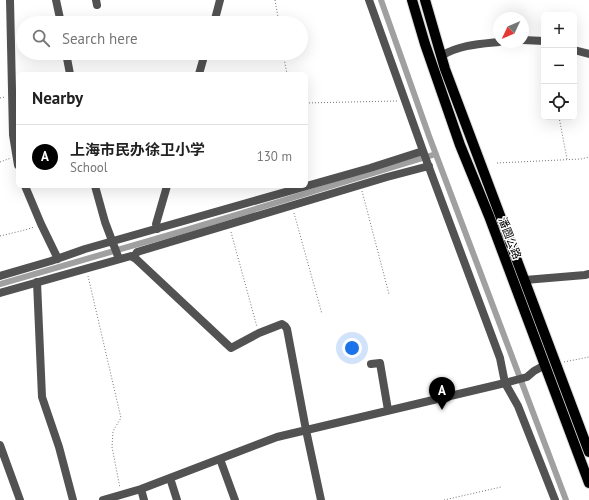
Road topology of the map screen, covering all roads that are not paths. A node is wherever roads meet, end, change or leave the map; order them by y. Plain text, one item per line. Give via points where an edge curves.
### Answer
1 (10, 0) edge
2 (56, 0) edge
3 (220, 0) edge
4 (370, 0) edge
5 (412, 0) edge
6 (425, 0) edge
7 (59, 16) edge
8 (216, 16) edge
9 (529, 40) edge
10 (541, 41) edge
11 (493, 43) edge
12 (577, 51) edge
13 (589, 54) edge
14 (441, 56) junction
15 (67, 60) edge
16 (203, 60) edge
17 (70, 72) edge
18 (200, 72) edge
19 (424, 152) junction
20 (16, 156) edge
21 (428, 164) junction
22 (308, 186) edge
23 (26, 188) edge
24 (96, 188) edge
25 (166, 188) edge
26 (300, 188) edge
27 (157, 229) junction
28 (113, 243) junction
29 (134, 257) junction
30 (118, 258) junction
31 (58, 259) junction
32 (589, 274) edge
33 (0, 276) edge
34 (525, 280) junction
35 (37, 282) junction
36 (0, 293) edge
37 (371, 364) dead end
38 (545, 366) junction
39 (507, 382) junction
40 (388, 410) junction
41 (306, 430) junction
42 (0, 445) edge
43 (589, 452) edge
44 (220, 459) junction
45 (170, 478) junction
46 (589, 483) edge
47 (141, 489) junction
48 (20, 500) edge
49 (74, 500) edge
50 (103, 500) edge
51 (144, 500) edge
52 (177, 500) edge
53 (234, 500) edge
54 (321, 500) edge
55 (555, 500) edge

1 - 20 street via 11,96
2 - 7 street
3 - 8 street
4 - 19 street
5 - 38 main road, 潘圆公路 via 460,145
6 - 14 main road, 潘圆公路
9 - 10 street
11 - 14 street via 469,45 450,50
12 - 13 street
14 - 34 main road, 潘圆公路
15 - 17 street
16 - 18 street
19 - 21 street
19 - 22 street
21 - 29 street via 137,252
21 - 39 street
23 - 31 street
24 - 28 street
25 - 27 street via 156,224
26 - 27 street
27 - 28 street
28 - 30 street
28 - 31 street
29 - 30 street
29 - 41 street via 231,348 259,333 282,324 285,326
30 - 35 street
31 - 33 street
32 - 34 street
34 - 43 main road, 潘圆公路
35 - 36 street
35 - 49 street via 42,397
37 - 40 street via 380,363
38 - 39 street via 527,377
38 - 46 main road, 潘圆公路
39 - 40 street
39 - 55 street
40 - 41 street
41 - 44 street via 277,437
41 - 54 street
42 - 48 street
44 - 45 street
44 - 53 street
45 - 47 street
45 - 52 street
47 - 50 street
47 - 51 street

